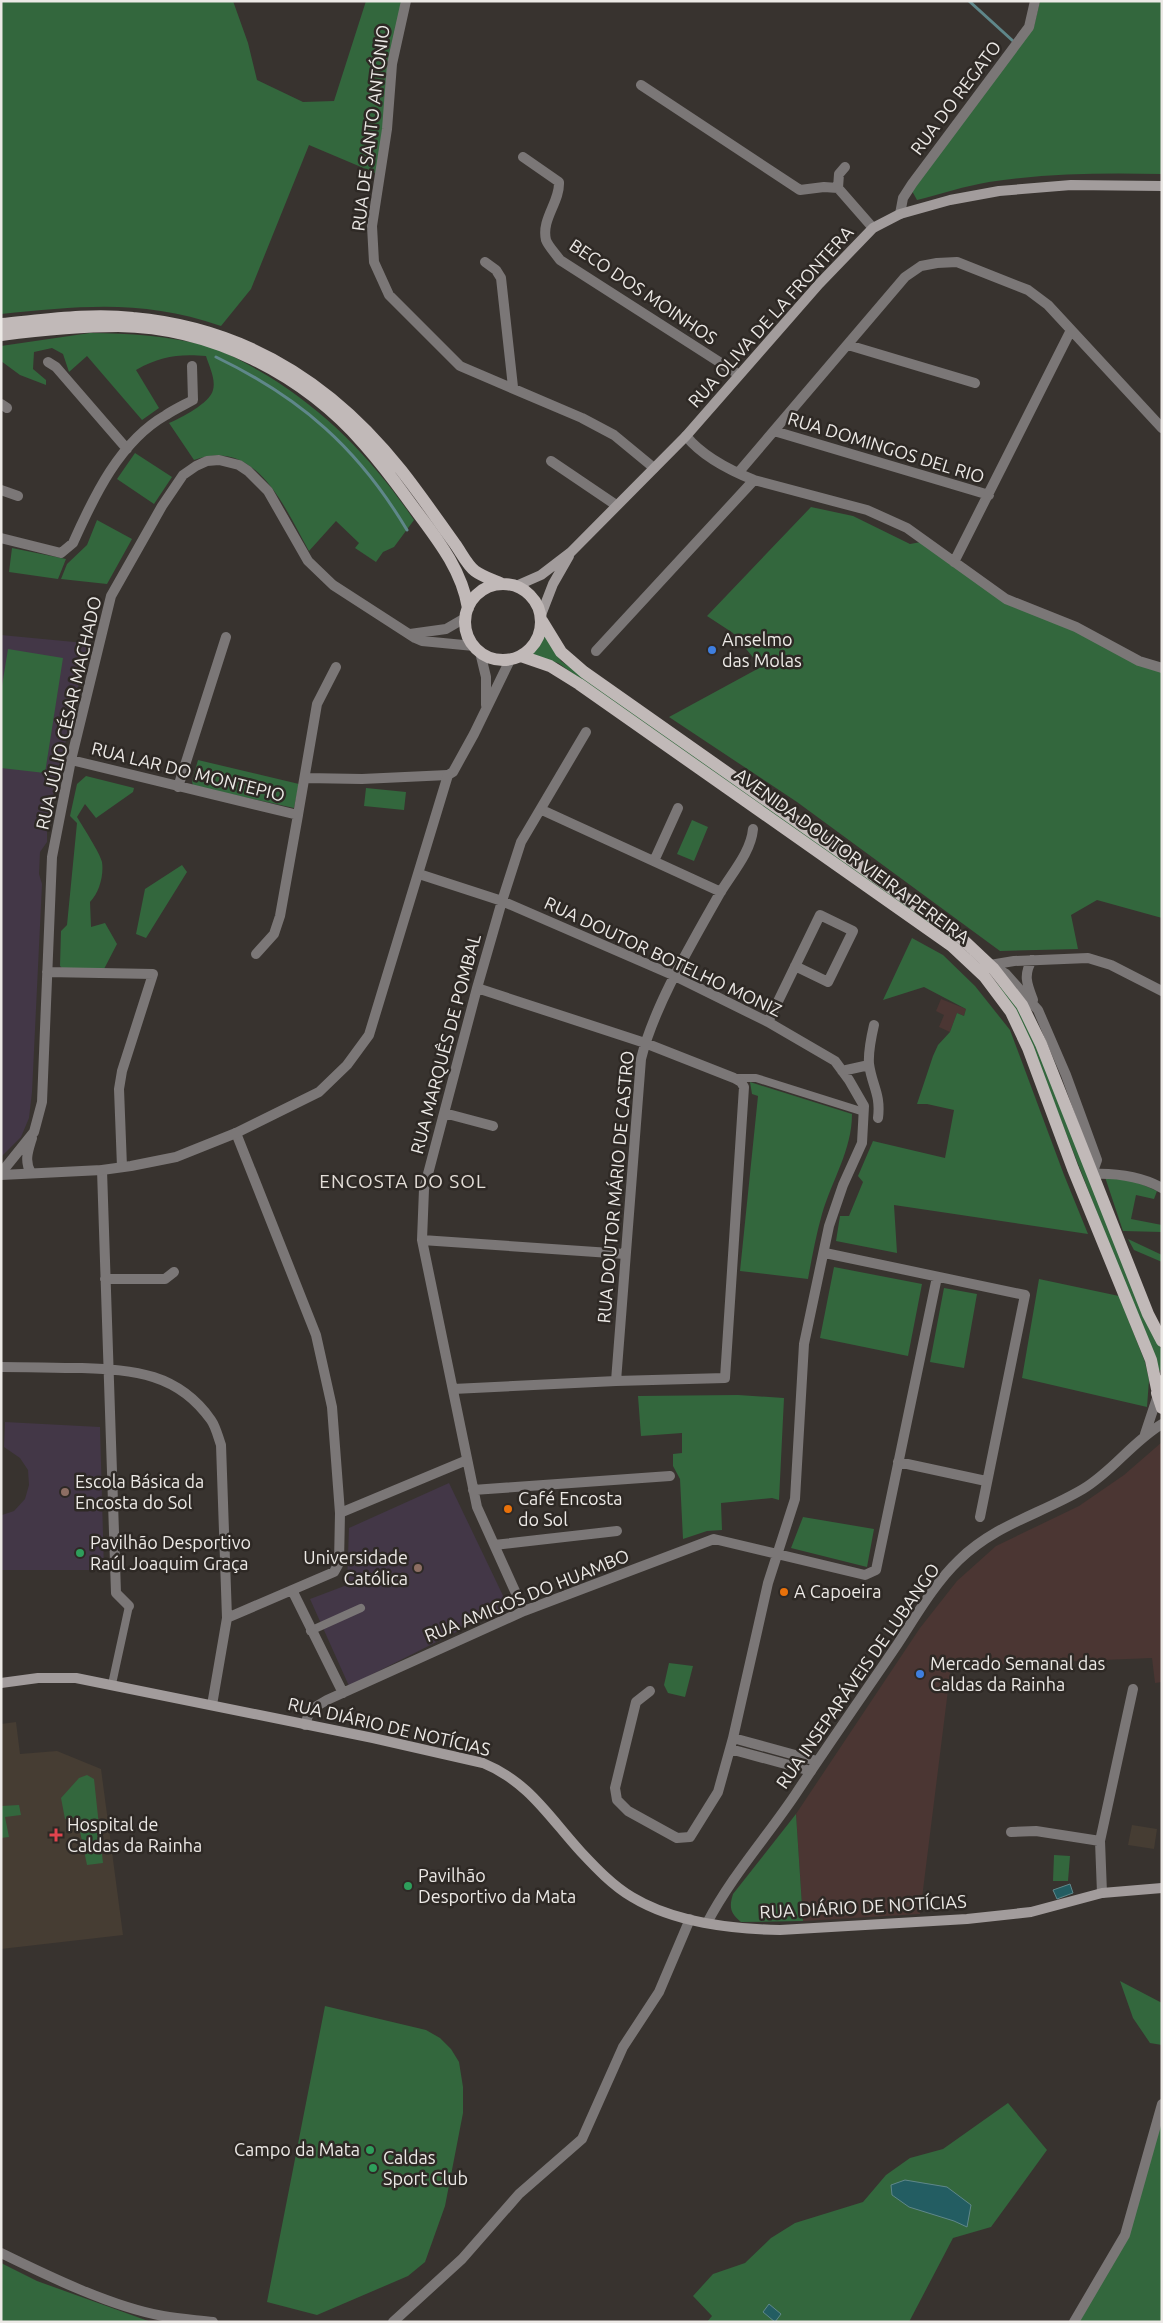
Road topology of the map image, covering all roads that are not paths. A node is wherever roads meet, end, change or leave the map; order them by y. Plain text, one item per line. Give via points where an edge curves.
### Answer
1 (406, 1) edge
2 (1035, 1) edge
3 (641, 84) dead end
4 (523, 157) dead end
5 (845, 167) dead end
6 (1162, 186) edge
7 (838, 188) junction
8 (900, 214) junction
9 (873, 228) junction
10 (485, 262) dead end
11 (1, 324) edge
12 (1071, 330) junction
13 (1, 335) edge
14 (848, 345) junction
15 (48, 362) dead end
16 (192, 366) dead end
17 (738, 374) junction
18 (975, 383) dead end
19 (513, 387) junction
20 (1162, 428) edge
21 (774, 431) junction
22 (686, 436) junction
23 (127, 449) junction
24 (551, 461) dead end
25 (654, 468) junction
26 (738, 473) junction
27 (754, 480) junction
28 (1, 490) edge
29 (989, 495) junction
30 (18, 496) dead end
31 (616, 505) junction
32 (1, 538) edge
33 (571, 552) junction
34 (954, 562) junction
35 (502, 584) junction
36 (516, 586) junction
37 (467, 613) junction
38 (541, 618) junction
39 (410, 634) junction
40 (226, 637) dead end
41 (477, 649) junction
42 (596, 651) dead end
43 (516, 658) junction
44 (336, 667) dead end
45 (1162, 668) edge
46 (486, 710) junction
47 (586, 732) dead end
48 (72, 760) junction
49 (448, 775) junction
50 (305, 778) junction
51 (178, 787) junction
52 (678, 808) dead end
53 (542, 810) junction
54 (298, 815) junction
55 (753, 829) dead end
56 (654, 862) junction
57 (419, 874) junction
58 (721, 892) junction
59 (502, 901) junction
60 (256, 954) dead end
61 (1032, 960) junction
62 (990, 965) junction
63 (795, 966) junction
64 (46, 972) junction
65 (675, 976) junction
66 (477, 988) junction
67 (1162, 991) edge
68 (1038, 1010) junction
69 (768, 1022) junction
70 (874, 1025) dead end
71 (645, 1043) junction
72 (869, 1064) junction
73 (842, 1071) junction
74 (734, 1078) junction
75 (864, 1112) junction
76 (444, 1113) junction
77 (878, 1118) dead end
78 (493, 1126) dead end
79 (34, 1132) junction
80 (236, 1132) junction
81 (122, 1167) junction
82 (102, 1170) junction
83 (32, 1173) junction
84 (1, 1174) edge
85 (1092, 1174) junction
86 (1162, 1188) edge
87 (422, 1240) junction
88 (825, 1253) junction
89 (625, 1254) junction
90 (174, 1272) dead end
91 (937, 1277) junction
92 (105, 1279) junction
93 (1162, 1341) edge
94 (1, 1367) edge
95 (109, 1368) junction
96 (616, 1381) junction
97 (453, 1389) junction
98 (1160, 1393) edge
99 (1162, 1424) edge
100 (1145, 1434) junction
101 (467, 1460) junction
102 (898, 1462) junction
103 (670, 1476) dead end
104 (986, 1481) junction
105 (473, 1490) junction
106 (340, 1513) junction
107 (980, 1517) dead end
108 (616, 1531) dead end
109 (494, 1545) junction
110 (776, 1554) junction
111 (292, 1590) junction
112 (129, 1606) joint
113 (361, 1608) dead end
114 (524, 1611) junction
115 (227, 1618) junction
116 (310, 1631) junction
117 (1, 1683) edge
118 (112, 1684) junction
119 (1132, 1689) dead end
120 (650, 1691) dead end
121 (342, 1693) junction
122 (212, 1705) junction
123 (305, 1724) junction
124 (733, 1738) junction
125 (730, 1749) junction
126 (817, 1761) junction
127 (811, 1771) junction
128 (1011, 1832) dead end
129 (1100, 1841) junction
130 (1162, 1888) edge
131 (1102, 1893) junction
132 (690, 1919) junction
133 (707, 1923) junction
134 (1162, 2104) edge
135 (1, 2253) edge
136 (213, 2322) edge
137 (393, 2322) edge
138 (1074, 2322) edge

1 - 19 street, RUA DE SANTO ANTÓNIO via 392,64 387,129 372,226 374,262 389,295 460,366
2 - 8 street, RUA DO REGATO via 1029,27 912,184 903,198
3 - 7 street via 800,190
4 - 17 street, BECO DOS MOINHOS via 559,182 560,190 546,224 546,241 560,260
5 - 7 street via 839,174
6 - 8 main road, RUA OLIVA DE LA FRONTERA via 1023,188 976,195
7 - 9 street
8 - 9 main road, RUA OLIVA DE LA FRONTERA
9 - 17 main road, RUA OLIVA DE LA FRONTERA
10 - 19 street via 501,278
11 - 35 main road via 133,317 195,328 258,350 315,385 368,431 401,470 474,570
12 - 14 street via 1048,305 1028,290 957,262 937,263 921,266 905,277
12 - 20 street
12 - 29 street
13 - 37 main road via 105,326 167,331 212,341 287,378 334,414 387,470 455,568 461,579
14 - 18 street
14 - 21 street
15 - 23 street
16 - 23 street via 193,400 165,415
17 - 22 main road, RUA OLIVA DE LA FRONTERA
19 - 25 street, RUA DE SANTO ANTÓNIO via 614,435
21 - 26 street
21 - 29 street, RUA DOMINGOS DEL RIO
22 - 25 main road, RUA OLIVA DE LA FRONTERA
22 - 26 street via 697,450
23 - 32 street via 108,476 68,549 61,553
24 - 31 street
25 - 31 main road, RUA OLIVA DE LA FRONTERA
26 - 27 street
27 - 34 street via 867,510 907,528
27 - 42 street
28 - 30 street
29 - 34 street
31 - 33 main road, RUA OLIVA DE LA FRONTERA
33 - 36 main road, RUA OLIVA DE LA FRONTERA via 541,575
33 - 38 main road, RUA OLIVA DE LA FRONTERA via 553,584
34 - 45 street via 1006,599 1076,627 1139,661
35 - 36 main road
35 - 37 main road via 478,594
36 - 38 main road via 530,595
37 - 39 street via 446,629
37 - 41 main road via 468,636
38 - 43 main road via 536,642
38 - 62 main road, AVENIDA DOUTOR VIEIRA PEREIRA via 560,652 584,672 958,935
39 - 41 street, RUA JÚLIO CÉSAR MACHADO via 422,641
39 - 48 street, RUA JÚLIO CÉSAR MACHADO via 333,585 308,561 268,491 258,480 239,465 207,461 183,475 112,596
40 - 51 street
41 - 43 main road via 494,659
41 - 46 street via 486,677
43 - 46 street
43 - 98 main road, AVENIDA DOUTOR VIEIRA PEREIRA via 550,666 579,684 952,946 984,976 1011,1012 1028,1048 1151,1360
44 - 50 street via 318,704
46 - 49 street via 453,772
47 - 53 street, RUA MARQUÊS DE POMBAL
48 - 51 street, RUA LAR DO MONTEPIO
48 - 64 street, RUA JÚLIO CÉSAR MACHADO via 52,857
49 - 50 street
49 - 57 street
50 - 54 street
51 - 54 street, RUA LAR DO MONTEPIO
52 - 56 street
53 - 56 street
53 - 59 street, RUA MARQUÊS DE POMBAL via 521,842
54 - 60 street, RUA LAR DO MONTEPIO via 280,916 274,934
55 - 58 street, RUA DOUTOR MÁRIO DE CASTRO via 752,840
56 - 58 street
57 - 59 street, RUA DOUTOR BOTELHO MONIZ
57 - 80 street via 371,1027 356,1054 319,1092
58 - 65 street, RUA DOUTOR MÁRIO DE CASTRO
59 - 65 street, RUA DOUTOR BOTELHO MONIZ
59 - 66 street, RUA MARQUÊS DE POMBAL
61 - 62 street
61 - 67 street via 1088,958 1111,965
61 - 68 street via 1026,970 1028,987
62 - 68 street, AVENIDA DOUTOR VIEIRA PEREIRA via 1006,974
62 - 85 main road, AVENIDA DOUTOR VIEIRA PEREIRA via 1022,1005 1041,1044
63 - 63 street via 820,915 852,931 828,982
63 - 69 street
64 - 79 street, RUA JÚLIO CÉSAR MACHADO via 42,1102
64 - 81 street via 153,974 119,1089
65 - 69 street, RUA DOUTOR BOTELHO MONIZ
65 - 71 street, RUA DOUTOR MÁRIO DE CASTRO
66 - 71 street
66 - 76 street, RUA MARQUÊS DE POMBAL
68 - 85 street, AVENIDA DOUTOR VIEIRA PEREIRA via 1097,1160
69 - 73 street, RUA DOUTOR BOTELHO MONIZ via 835,1061
70 - 72 street
71 - 74 street
71 - 89 street, RUA DOUTOR MÁRIO DE CASTRO via 641,1058
72 - 73 street
72 - 77 street via 880,1103
73 - 75 street, RUA DOUTOR BOTELHO MONIZ via 860,1098
74 - 75 street via 756,1078
74 - 96 street via 744,1088 726,1378
75 - 88 street, RUA DOUTOR BOTELHO MONIZ via 862,1143 836,1204
76 - 78 street
76 - 87 street, RUA MARQUÊS DE POMBAL via 424,1189
79 - 83 street, RUA JÚLIO CÉSAR MACHADO via 27,1155 27,1166
79 - 84 street, RUA JÚLIO CÉSAR MACHADO
80 - 81 street via 176,1157
80 - 106 street via 316,1335 332,1407
81 - 82 street
82 - 83 street
82 - 92 street
83 - 84 street
85 - 86 street via 1134,1177
85 - 93 main road, AVENIDA DOUTOR VIEIRA PEREIRA
87 - 89 street
87 - 97 street, RUA MARQUÊS DE POMBAL
88 - 91 street
88 - 110 street, RUA DOUTOR BOTELHO MONIZ via 804,1344 795,1499
89 - 96 street, RUA DOUTOR MÁRIO DE CASTRO
90 - 92 street via 165,1279
91 - 102 street
91 - 104 street via 1025,1295
92 - 95 street
94 - 95 street
95 - 112 street via 116,1593
95 - 115 street via 165,1380 195,1402 212,1421 221,1445
96 - 97 street
97 - 101 street, RUA MARQUÊS DE POMBAL
98 - 100 street, RUA INSEPARÁVEIS DE LUBANGO
99 - 100 street, RUA INSEPARÁVEIS DE LUBANGO
100 - 126 street, RUA INSEPARÁVEIS DE LUBANGO via 1110,1469 1083,1489 996,1531 959,1560 930,1596
101 - 105 street, RUA MARQUÊS DE POMBAL
101 - 106 street
102 - 104 street
102 - 110 street, RUA AMIGOS DO HUAMBO via 876,1570 866,1575
103 - 105 street
104 - 107 street
105 - 109 street, RUA MARQUÊS DE POMBAL
106 - 111 street via 339,1563 334,1572
108 - 109 street
109 - 114 street, RUA MARQUÊS DE POMBAL
110 - 114 street, RUA AMIGOS DO HUAMBO via 714,1539
110 - 124 street, RUA DOUTOR BOTELHO MONIZ
111 - 115 street
111 - 116 street
112 - 118 street
113 - 116 street
114 - 121 street, RUA AMIGOS DO HUAMBO
115 - 122 street
116 - 121 street
117 - 118 main road, RUA DIÁRIO DE NOTÍCIAS via 58,1677
118 - 122 main road, RUA DIÁRIO DE NOTÍCIAS
119 - 129 street
120 - 125 street, RUA DOUTOR BOTELHO MONIZ via 636,1702 615,1788 617,1800 628,1811 677,1838 690,1837 718,1792
121 - 123 street, RUA AMIGOS DO HUAMBO via 310,1710
122 - 123 main road, RUA DIÁRIO DE NOTÍCIAS
123 - 132 main road, RUA DIÁRIO DE NOTÍCIAS via 483,1763 500,1770 533,1795 580,1851 615,1886 649,1906
124 - 125 street, RUA DOUTOR BOTELHO MONIZ
124 - 126 street
125 - 127 street
126 - 127 street, RUA INSEPARÁVEIS DE LUBANGO
127 - 133 street, RUA INSEPARÁVEIS DE LUBANGO via 723,1894
128 - 129 street via 1036,1831
129 - 131 street
130 - 131 main road, RUA DIÁRIO DE NOTÍCIAS
131 - 133 main road, RUA DIÁRIO DE NOTÍCIAS via 1031,1912 967,1918 780,1930
132 - 133 main road, RUA DIÁRIO DE NOTÍCIAS
132 - 137 street via 658,1992 623,2047 582,2139 519,2194 462,2259
134 - 138 street via 1125,2236
135 - 136 street via 135,2309

